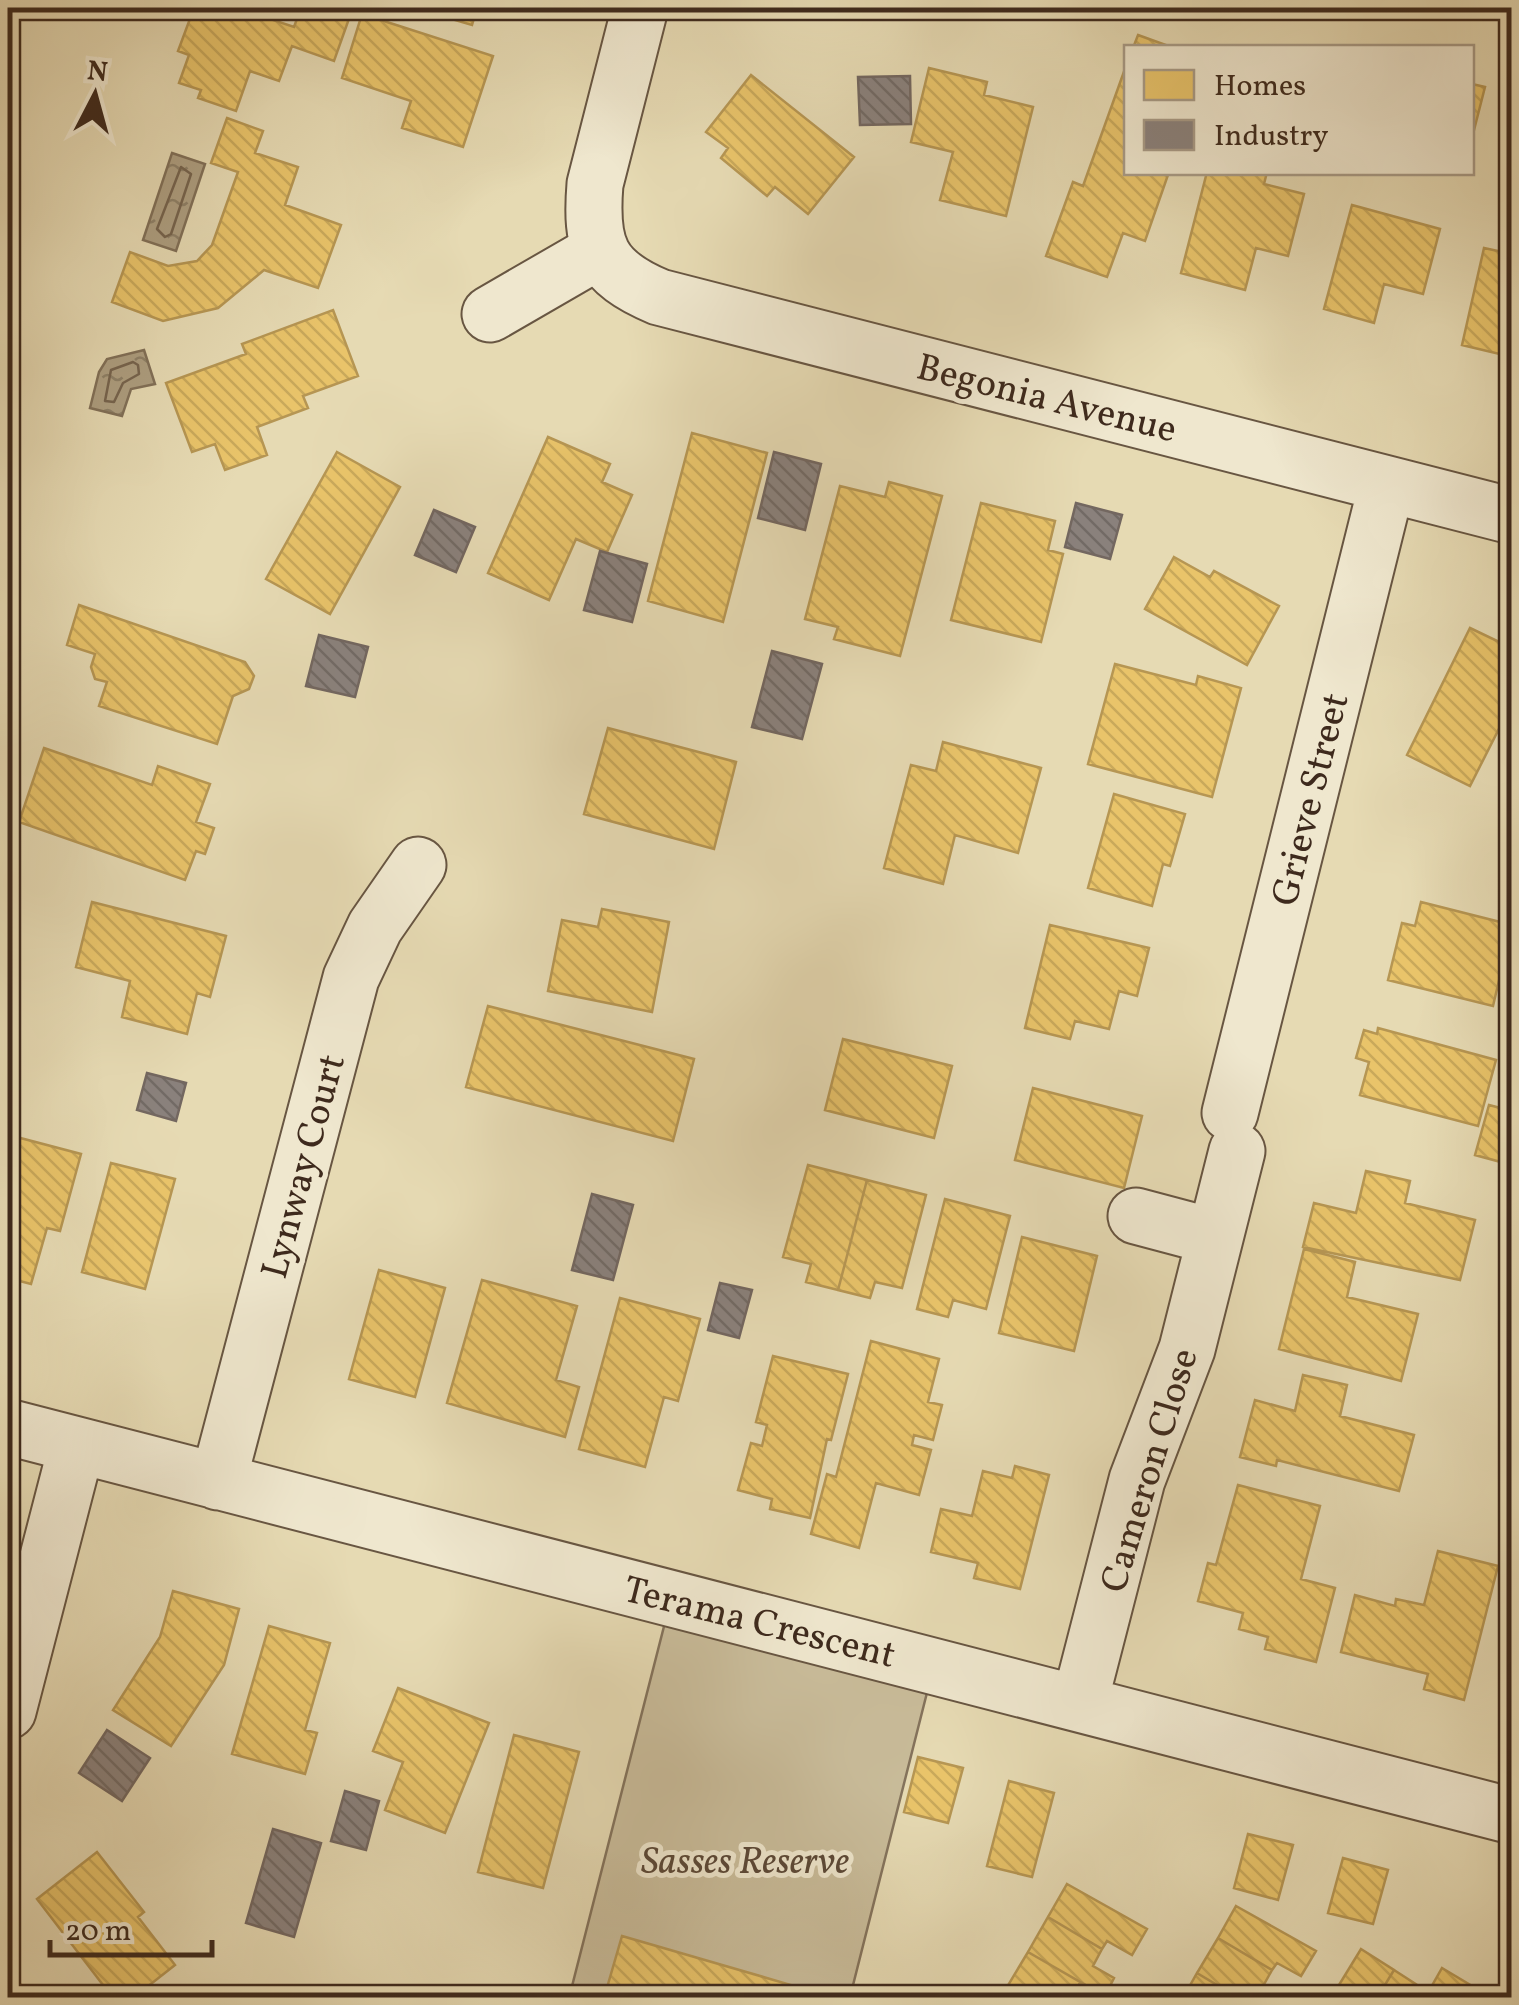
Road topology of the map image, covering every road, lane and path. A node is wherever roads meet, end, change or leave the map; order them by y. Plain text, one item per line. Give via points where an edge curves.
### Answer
1 (640, 8) edge
2 (599, 251) junction
3 (490, 314) dead end
4 (1387, 484) junction
5 (1512, 516) edge
6 (418, 865) dead end
7 (1233, 1132) joint
8 (1136, 1216) dead end
9 (1215, 1237) junction
10 (8, 1427) edge
11 (77, 1445) junction
12 (218, 1482) junction
13 (1080, 1702) junction
14 (8, 1711) edge
15 (1512, 1816) edge

1 - 2 street via 595,184
2 - 3 street
2 - 4 street, Begonia Avenue via 625,282 659,297
4 - 5 street, Begonia Avenue
4 - 7 street, Grieve Street
6 - 12 street, Lynway Court via 376,926 352,978
7 - 9 street, Cameron Close
8 - 9 street
9 - 13 street, Cameron Close via 1187,1349 1138,1480
10 - 11 street, Terama Crescent
11 - 12 street, Terama Crescent
11 - 14 street
12 - 13 street, Terama Crescent
13 - 15 street, Terama Crescent

